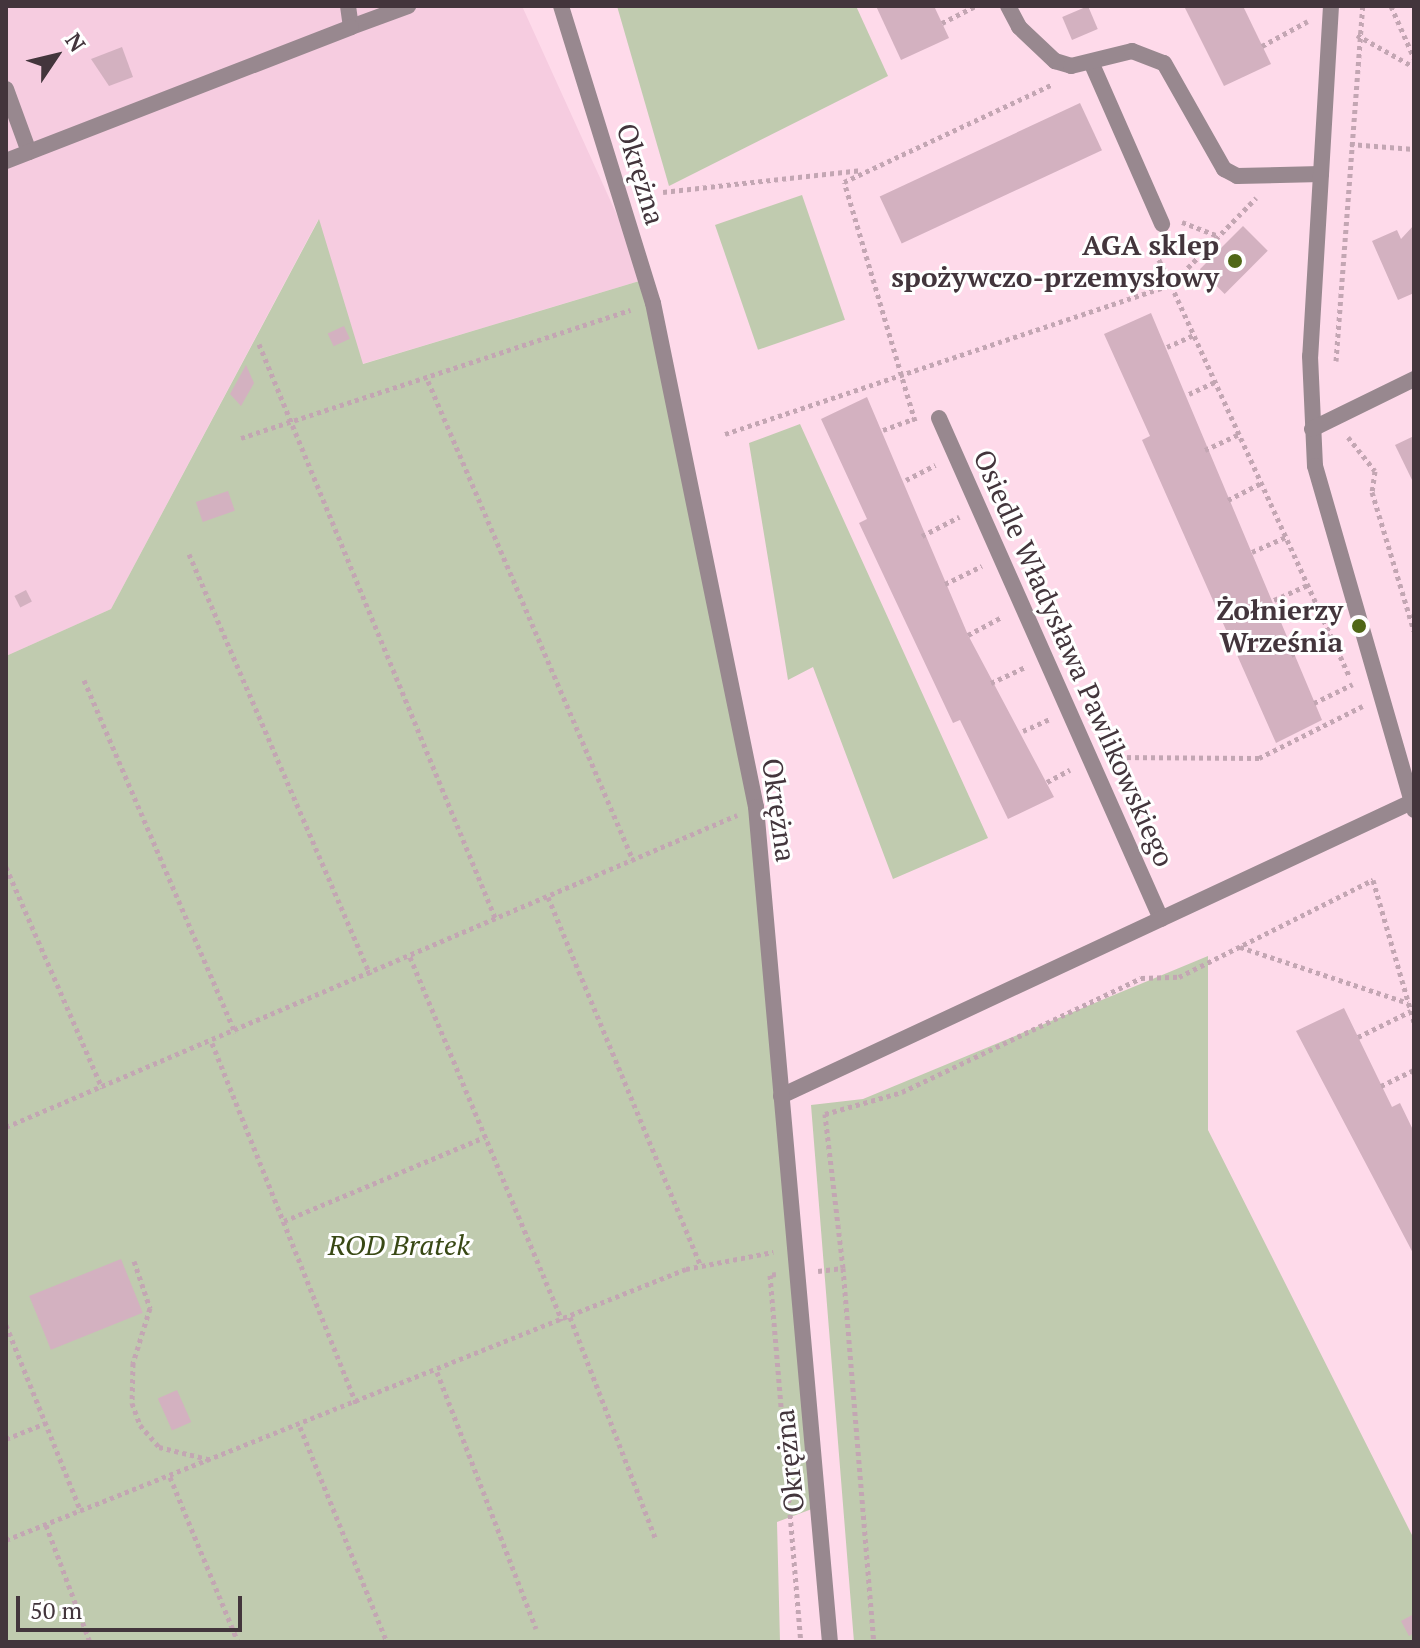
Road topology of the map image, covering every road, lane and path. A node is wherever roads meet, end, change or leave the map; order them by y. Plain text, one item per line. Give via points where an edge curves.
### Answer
1 (348, 6) edge
2 (408, 6) edge
3 (561, 6) edge
4 (975, 6) edge
5 (1008, 6) edge
6 (1303, 6) edge
7 (1331, 6) edge
8 (1363, 6) edge
9 (1391, 6) edge
10 (942, 23) dead end
11 (351, 27) junction
12 (1357, 35) junction
13 (1262, 46) dead end
14 (1414, 58) edge
15 (1091, 62) junction
16 (1414, 67) edge
17 (1058, 82) dead end
18 (6, 89) edge
19 (1350, 144) junction
20 (1414, 149) edge
21 (29, 152) junction
22 (6, 161) edge
23 (863, 170) junction
24 (1279, 174) junction
25 (1321, 174) junction
26 (663, 192) dead end
27 (1162, 224) joint
28 (1145, 229) dead end
29 (1219, 236) junction
30 (1171, 285) junction
31 (653, 303) junction
32 (1194, 335) junction
33 (259, 344) dead end
34 (1167, 347) dead end
35 (1336, 366) dead end
36 (905, 376) junction
37 (1414, 379) edge
38 (428, 381) junction
39 (1215, 382) junction
40 (1189, 394) dead end
41 (939, 418) dead end
42 (914, 419) dead end
43 (291, 421) junction
44 (1312, 429) junction
45 (883, 430) dead end
46 (725, 434) dead end
47 (1239, 434) junction
48 (1348, 437) dead end
49 (241, 438) dead end
50 (1205, 450) dead end
51 (936, 465) dead end
52 (906, 480) dead end
53 (1262, 483) junction
54 (1228, 500) dead end
55 (960, 517) dead end
56 (922, 536) dead end
57 (1286, 537) junction
58 (1252, 552) dead end
59 (189, 554) dead end
60 (983, 565) dead end
61 (945, 584) dead end
62 (1308, 585) junction
63 (1274, 600) dead end
64 (1007, 615) dead end
65 (1414, 631) edge
66 (968, 635) dead end
67 (1330, 635) junction
68 (1291, 655) dead end
69 (1031, 665) dead end
70 (84, 680) dead end
71 (991, 683) dead end
72 (1353, 684) junction
73 (1314, 703) dead end
74 (1055, 717) dead end
75 (1023, 731) dead end
76 (1084, 763) junction
77 (1047, 782) dead end
78 (1413, 804) edge
79 (756, 807) junction
80 (633, 860) junction
81 (6, 867) edge
82 (548, 897) junction
83 (1161, 919) junction
84 (496, 920) junction
85 (1240, 947) junction
86 (410, 957) junction
87 (370, 975) junction
88 (1409, 1003) junction
89 (1411, 1011) junction
90 (1414, 1022) edge
91 (235, 1033) junction
92 (1358, 1037) dead end
93 (212, 1043) junction
94 (1414, 1070) edge
95 (1381, 1086) dead end
96 (102, 1088) junction
97 (781, 1096) junction
98 (6, 1127) edge
99 (485, 1137) junction
100 (284, 1221) junction
101 (794, 1248) junction
102 (134, 1261) dead end
103 (701, 1266) junction
104 (843, 1268) dead end
105 (570, 1317) junction
106 (562, 1320) junction
107 (6, 1325) edge
108 (437, 1372) junction
109 (357, 1405) junction
110 (46, 1423) junction
111 (300, 1427) junction
112 (6, 1439) edge
113 (213, 1461) junction
114 (170, 1477) junction
115 (81, 1512) junction
116 (46, 1525) junction
117 (6, 1540) edge
118 (656, 1540) dead end
119 (536, 1629) dead end
120 (90, 1642) edge
121 (238, 1642) edge
122 (387, 1642) edge
123 (830, 1642) edge

1 - 11 street
2 - 11 street
3 - 31 street, Okrężna
4 - 10 path
5 - 15 street via 1055,61
6 - 13 path via 1309,19
7 - 25 street
8 - 12 path
9 - 14 path
11 - 21 street
12 - 16 path
12 - 19 path
15 - 24 street via 1152,54 1224,169
15 - 27 street
17 - 23 path
18 - 21 street
19 - 20 path
19 - 35 path
21 - 22 street
23 - 26 path
23 - 36 path via 844,182
24 - 25 street
24 - 29 path
25 - 44 street
27 - 29 path via 1174,219
28 - 30 path
29 - 30 path
30 - 32 path
30 - 36 path
31 - 38 path
31 - 79 street, Okrężna
32 - 34 path
32 - 39 path
33 - 43 path
36 - 46 path
37 - 44 street
38 - 43 path
38 - 80 path
39 - 40 path
39 - 47 path
41 - 76 street, Osiedle Władysława Pawlikowskiego
42 - 45 path
43 - 49 path
43 - 84 path
44 - 78 street via 1323,508
47 - 50 path
47 - 53 path
48 - 65 path via 1375,471 1372,492
51 - 52 path
53 - 54 path
53 - 57 path
55 - 56 path
57 - 58 path
57 - 62 path
59 - 87 path
60 - 61 path
62 - 63 path
62 - 67 path
64 - 66 path
67 - 68 path
67 - 72 path
69 - 71 path
70 - 91 path
72 - 73 path
72 - 76 path via 1363,707 1353,717 1259,758 1148,753
74 - 75 path
76 - 77 path
76 - 83 street, Osiedle Władysława Pawlikowskiego
78 - 83 street
79 - 80 path
79 - 97 street, Okrężna
80 - 82 path
81 - 96 path
82 - 84 path
82 - 103 path
83 - 97 street
84 - 86 path
85 - 88 path
85 - 88 path via 1373,880
85 - 104 path via 1179,977 1141,978 902,1092 825,1114
86 - 87 path
86 - 99 path
87 - 91 path
88 - 89 path
89 - 90 path
89 - 92 path
91 - 93 path
93 - 96 path
93 - 100 path
94 - 95 path
96 - 98 path
97 - 101 street, Okrężna
99 - 100 path
99 - 106 path
100 - 109 path
101 - 103 path
101 - 123 street, Okrężna
102 - 113 path via 150,1308 133,1363 132,1403 140,1425 159,1447
103 - 105 path
105 - 106 path
105 - 118 path
106 - 108 path
107 - 110 path
108 - 109 path
108 - 119 path
109 - 111 path
110 - 112 path
110 - 115 path
111 - 113 path
111 - 122 path
113 - 114 path
114 - 115 path
114 - 121 path
115 - 116 path
116 - 117 path
116 - 120 path

